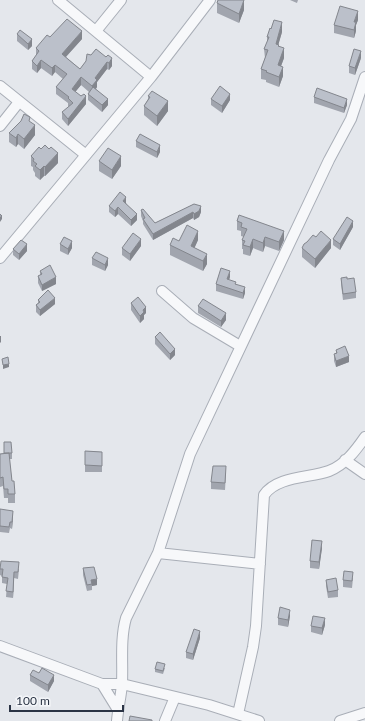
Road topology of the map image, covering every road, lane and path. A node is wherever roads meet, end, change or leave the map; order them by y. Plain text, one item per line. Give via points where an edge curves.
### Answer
1 (58, 0) edge
2 (119, 0) edge
3 (210, 0) edge
4 (95, 30) junction
5 (151, 77) junction
6 (365, 77) edge
7 (0, 86) edge
8 (20, 102) junction
9 (0, 126) edge
10 (86, 155) junction
11 (0, 258) edge
12 (162, 291) dead end
13 (240, 346) junction
14 (365, 437) edge
15 (345, 460) junction
16 (365, 474) edge
17 (158, 553) junction
18 (260, 564) junction
19 (0, 646) edge
20 (102, 684) junction
21 (122, 684) junction
22 (175, 697) junction
23 (118, 710) junction
24 (365, 713) edge
25 (238, 714) junction
26 (117, 721) edge
27 (165, 721) edge
28 (260, 721) edge
29 (340, 721) edge

1 - 4 street
2 - 4 street
3 - 5 street
4 - 5 street
5 - 10 street
6 - 13 street via 351,119
7 - 8 street
8 - 9 street
8 - 10 street
10 - 11 street
12 - 13 street via 194,318
13 - 17 street via 190,454
14 - 15 street
15 - 16 street
15 - 18 street via 330,470 301,476 267,491 263,498
17 - 18 street
17 - 21 street via 123,626
18 - 25 street via 256,626
19 - 20 street
20 - 21 street
20 - 23 street
21 - 22 street
21 - 23 street
22 - 25 street
22 - 27 street
23 - 26 street
24 - 29 street
25 - 28 street

